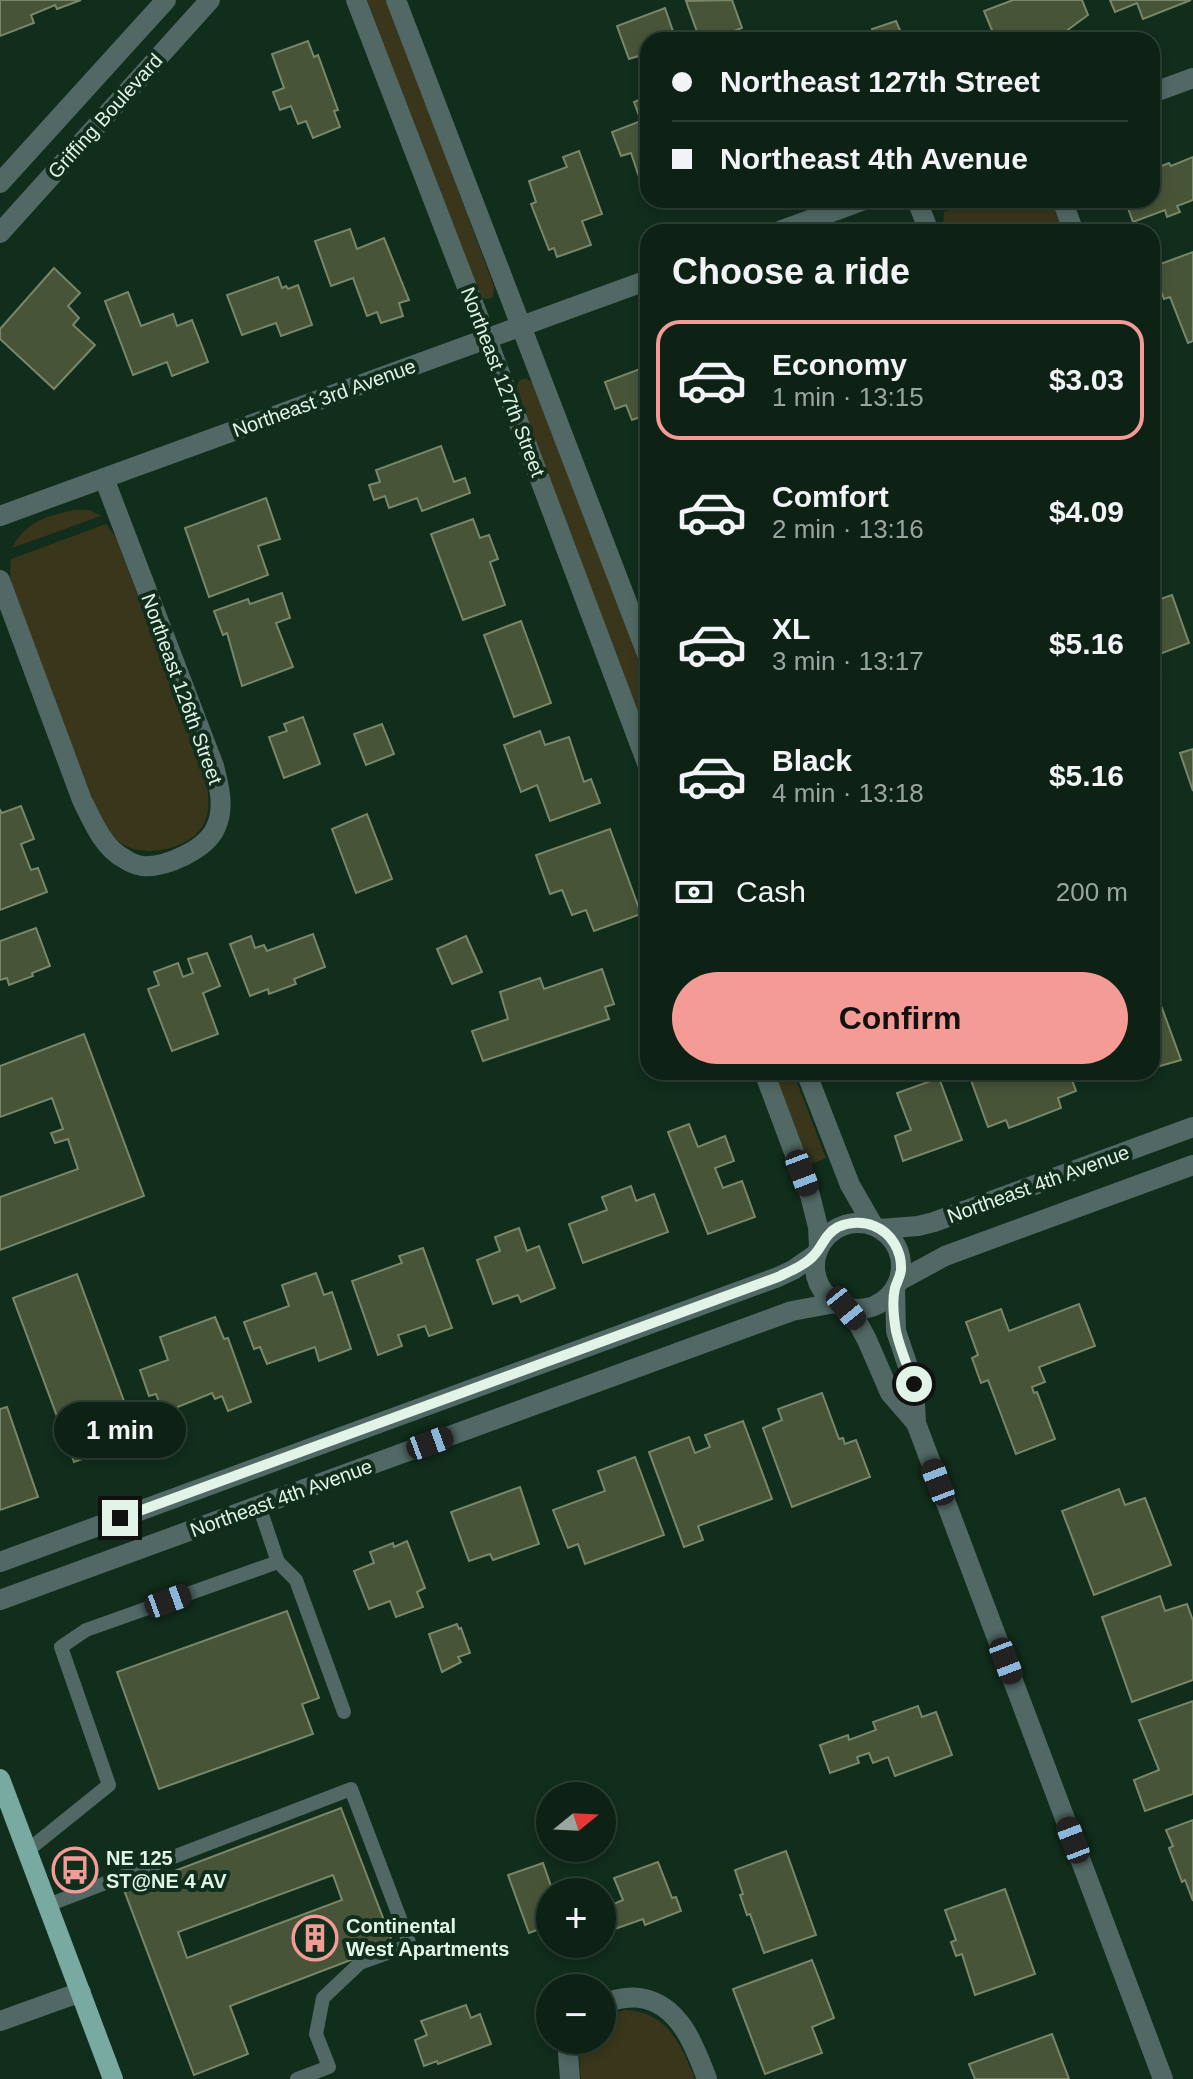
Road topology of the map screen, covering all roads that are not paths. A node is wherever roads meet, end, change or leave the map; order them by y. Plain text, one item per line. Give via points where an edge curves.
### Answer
1 (166, 0) edge
2 (210, 0) edge
3 (356, 0) edge
4 (396, 0) edge
5 (1193, 78) edge
6 (1160, 90) edge
7 (0, 183) edge
8 (842, 208) edge
9 (799, 224) edge
10 (0, 233) edge
11 (640, 283) edge
12 (522, 326) junction
13 (487, 339) junction
14 (104, 478) junction
15 (0, 516) edge
16 (0, 580) edge
17 (640, 636) edge
18 (640, 745) edge
19 (767, 1080) edge
20 (809, 1080) edge
21 (1193, 1127) edge
22 (1193, 1165) edge
23 (877, 1227) junction
24 (817, 1250) junction
25 (897, 1284) junction
26 (840, 1306) junction
27 (390, 1419) junction
28 (916, 1423) junction
29 (402, 1454) junction
30 (259, 1506) junction
31 (0, 1562) edge
32 (278, 1562) junction
33 (0, 1600) edge
34 (344, 1712) dead end
35 (0, 1779) edge
36 (27, 1851) junction
37 (48, 1905) junction
38 (81, 1992) junction
39 (616, 2000) edge
40 (0, 2021) edge
41 (568, 2054) edge
42 (113, 2079) edge
43 (297, 2079) edge
44 (570, 2079) edge
45 (707, 2079) edge
46 (1163, 2079) edge

1 - 7 street, Griffing Boulevard
2 - 10 street, Griffing Boulevard
3 - 13 street, Northeast 127th Street
4 - 12 street, Northeast 127th Street
5 - 6 street
8 - 9 street
11 - 12 street, Northeast 3rd Avenue
12 - 13 street, Northeast 3rd Avenue
12 - 17 street, Northeast 127th Street
13 - 14 street, Northeast 3rd Avenue
13 - 18 street, Northeast 127th Street
14 - 15 street, Northeast 3rd Avenue
14 - 16 street, Northeast 126th Street via 214,766 221,811 205,843 187,855 142,866 122,858 107,843 82,800
19 - 24 street via 810,1195
20 - 23 street via 850,1185
21 - 23 street, Northeast 4th Avenue via 934,1222
22 - 25 street, Northeast 4th Avenue via 945,1256
23 - 24 street via 848,1223 826,1236
23 - 25 street via 890,1236 900,1257
24 - 26 street via 815,1277 826,1296
24 - 27 street, Northeast 4th Avenue via 778,1277
25 - 26 street via 874,1307
25 - 28 street via 896,1331 914,1384
26 - 28 street via 859,1325 890,1393
26 - 29 street, Northeast 4th Avenue via 792,1311
27 - 29 street
27 - 31 street, Northeast 4th Avenue
28 - 46 street
29 - 30 street, Northeast 4th Avenue
30 - 32 lane
30 - 33 street, Northeast 4th Avenue
32 - 34 lane via 296,1580
32 - 36 lane via 86,1630 61,1647 109,1785
35 - 36 main road
36 - 37 main road
37 - 38 main road
37 - 43 lane via 351,1789 410,1945 360,1963 323,1998 316,2034 329,2067
38 - 40 street
38 - 42 main road
39 - 45 street via 641,1998 673,2015
41 - 44 street

